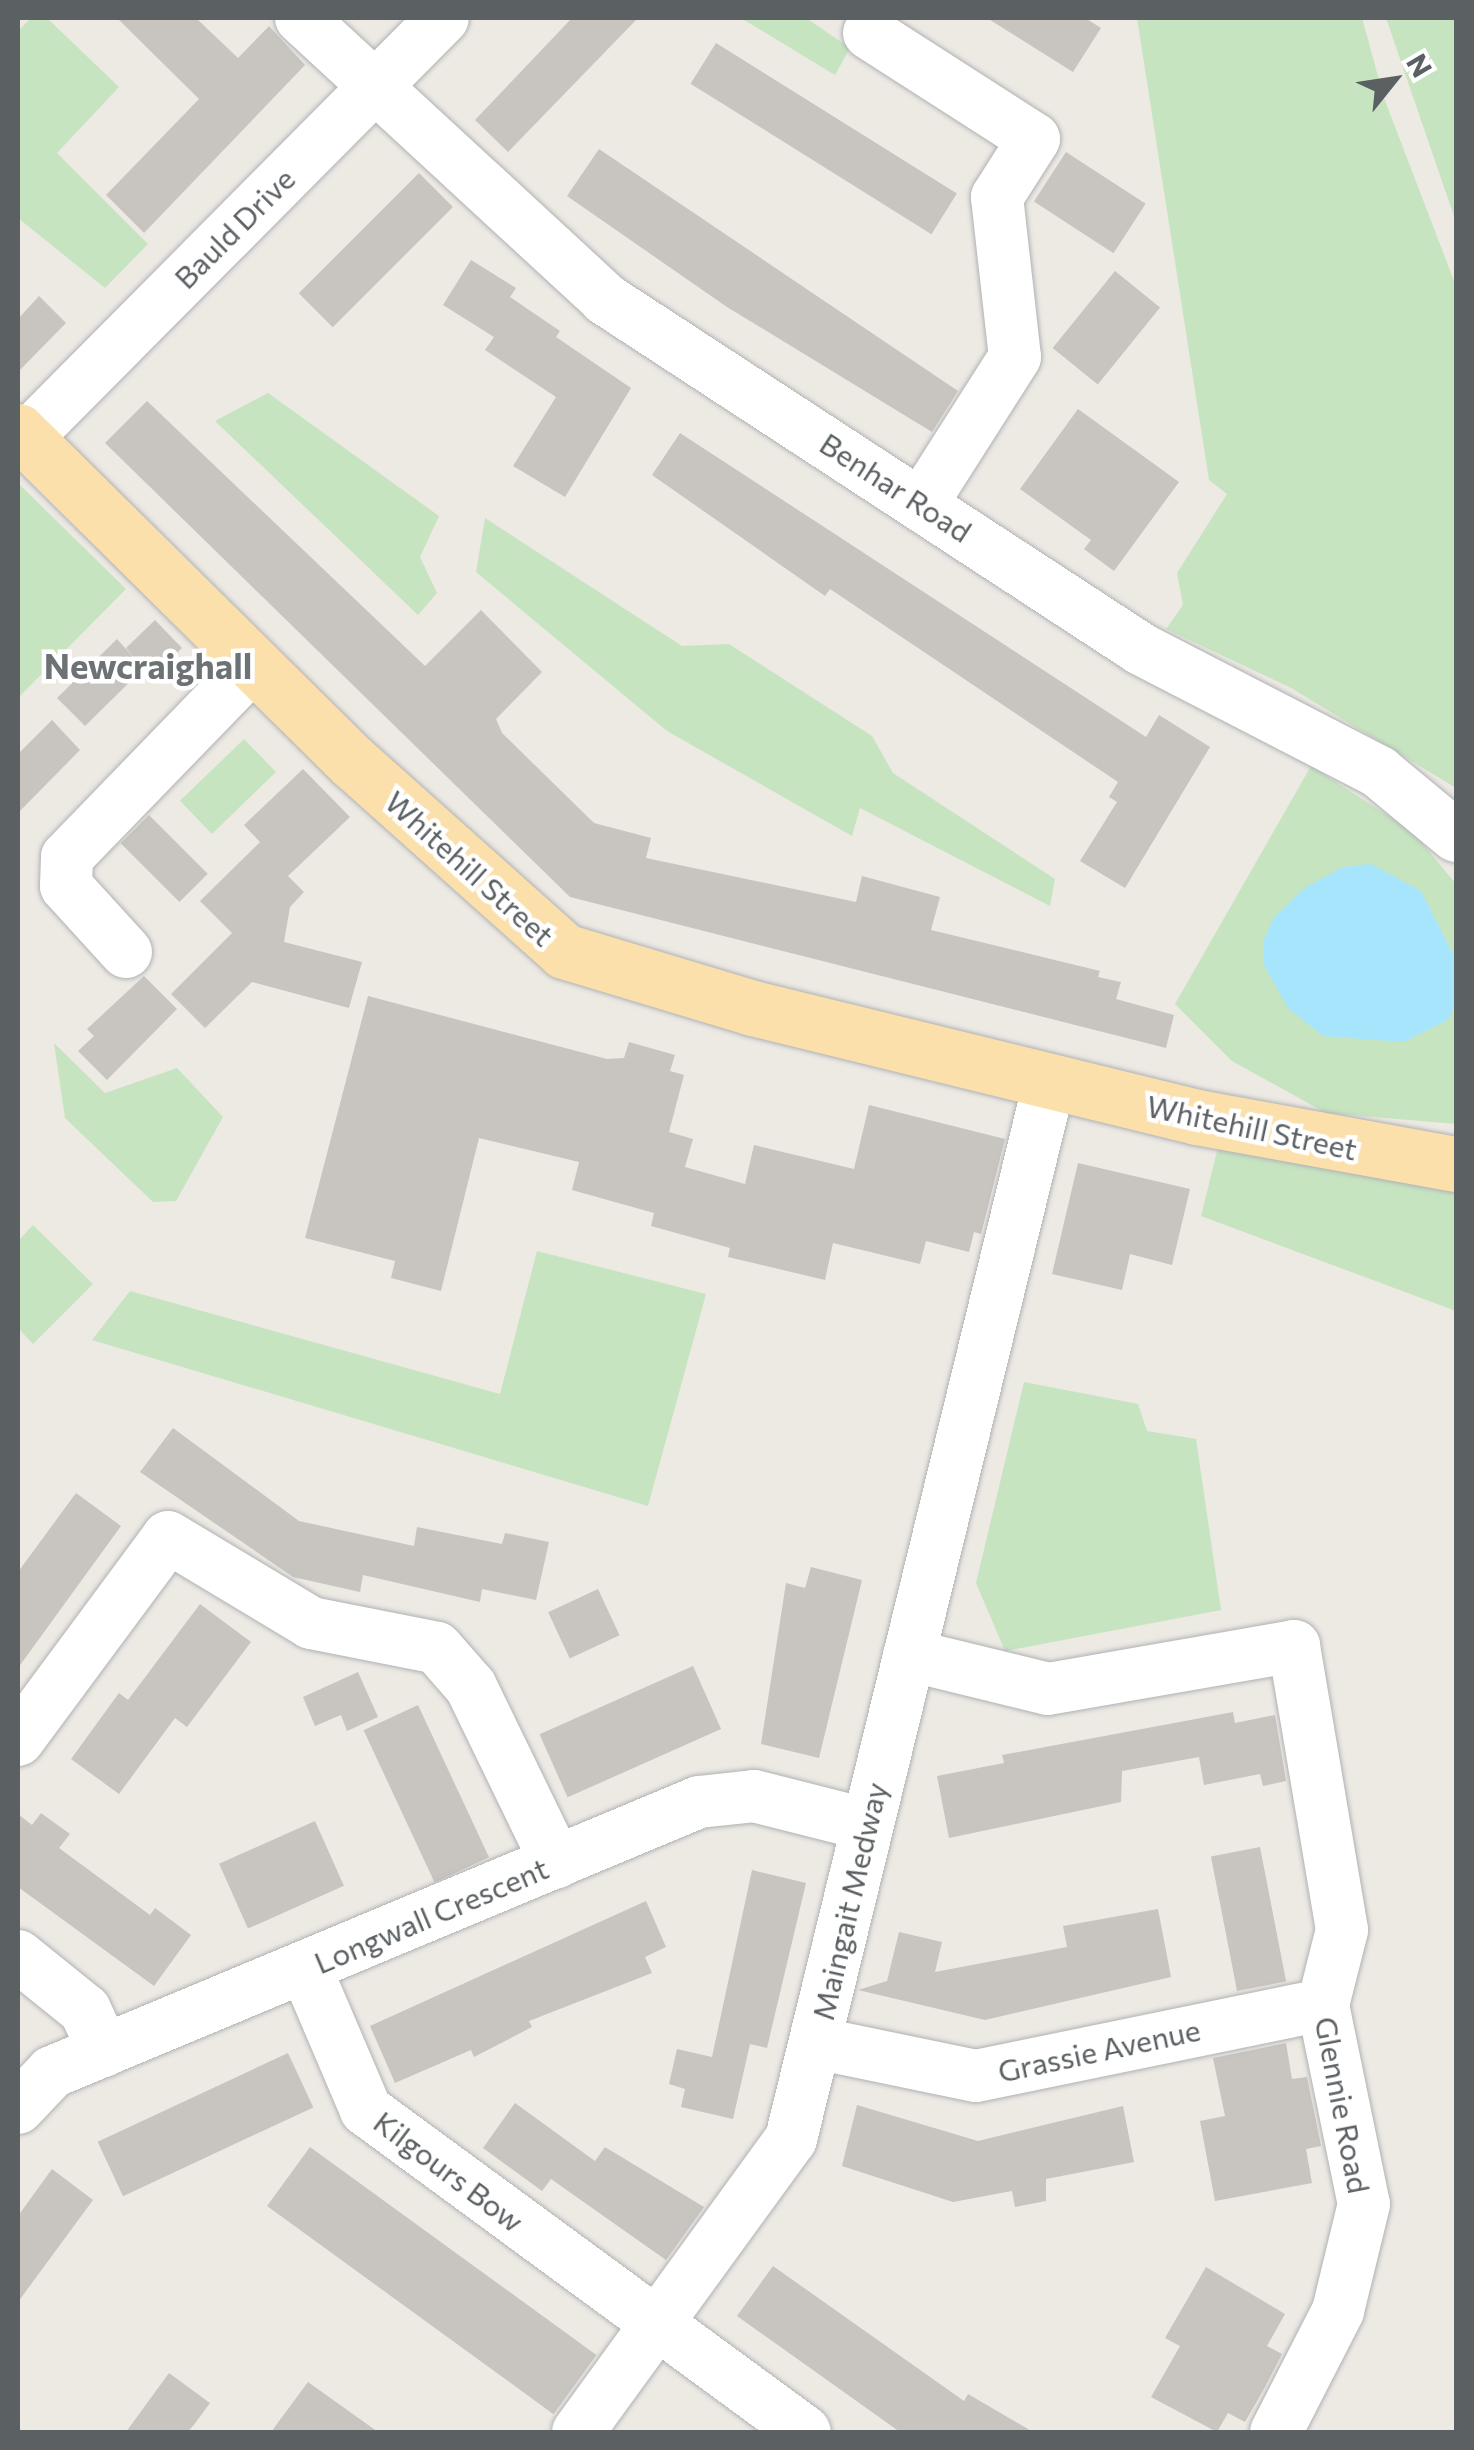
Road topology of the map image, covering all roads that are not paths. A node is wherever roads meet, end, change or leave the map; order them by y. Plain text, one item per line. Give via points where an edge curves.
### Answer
1 (300, 18) edge
2 (443, 18) edge
3 (869, 33) dead end
4 (373, 86) junction
5 (21, 435) edge
6 (922, 503) junction
7 (254, 664) junction
8 (1456, 836) edge
9 (126, 952) dead end
10 (1050, 1080) junction
11 (1456, 1164) edge
12 (909, 1655) junction
13 (18, 1740) edge
14 (865, 1824) junction
15 (556, 1862) junction
16 (18, 1956) edge
17 (305, 1967) junction
18 (1323, 2004) junction
19 (816, 2043) junction
20 (104, 2051) junction
21 (18, 2108) edge
22 (656, 2326) junction
23 (578, 2432) edge
24 (805, 2432) edge
25 (1276, 2432) edge

1 - 4 street, Benhar Road
2 - 4 street, Bauld Drive
3 - 6 street via 1034,139 997,197 1016,357
4 - 5 street, Bauld Drive
4 - 6 street, Benhar Road via 605,299
5 - 7 main road, Whitehill Street
6 - 8 street, Benhar Road via 1141,648 1379,772
7 - 9 street via 67,857 66,886
7 - 10 main road, Whitehill Street via 516,915 564,950 753,1008
10 - 11 main road, Whitehill Street via 1264,1133
10 - 12 street, Maingait Medway
12 - 14 street, Maingait Medway
12 - 18 street, Glennie Road via 1048,1688 1294,1646 1342,1930
13 - 15 street via 168,1537 310,1623 437,1648 471,1687
14 - 15 street, Longwall Crescent via 754,1796 699,1802
14 - 19 street, Maingait Medway
15 - 17 street, Longwall Crescent
16 - 20 street via 85,2010
17 - 20 street, Longwall Crescent
17 - 22 street, Kilgours Bow via 366,2110
18 - 19 street, Grassie Avenue via 976,2076
18 - 25 street, Glennie Road via 1364,2204 1360,2245 1338,2312
19 - 22 street, Maingait Medway via 791,2140
20 - 21 street, Longwall Crescent via 52,2072
22 - 23 street, Maingait Medway
22 - 24 street, Kilgours Bow

